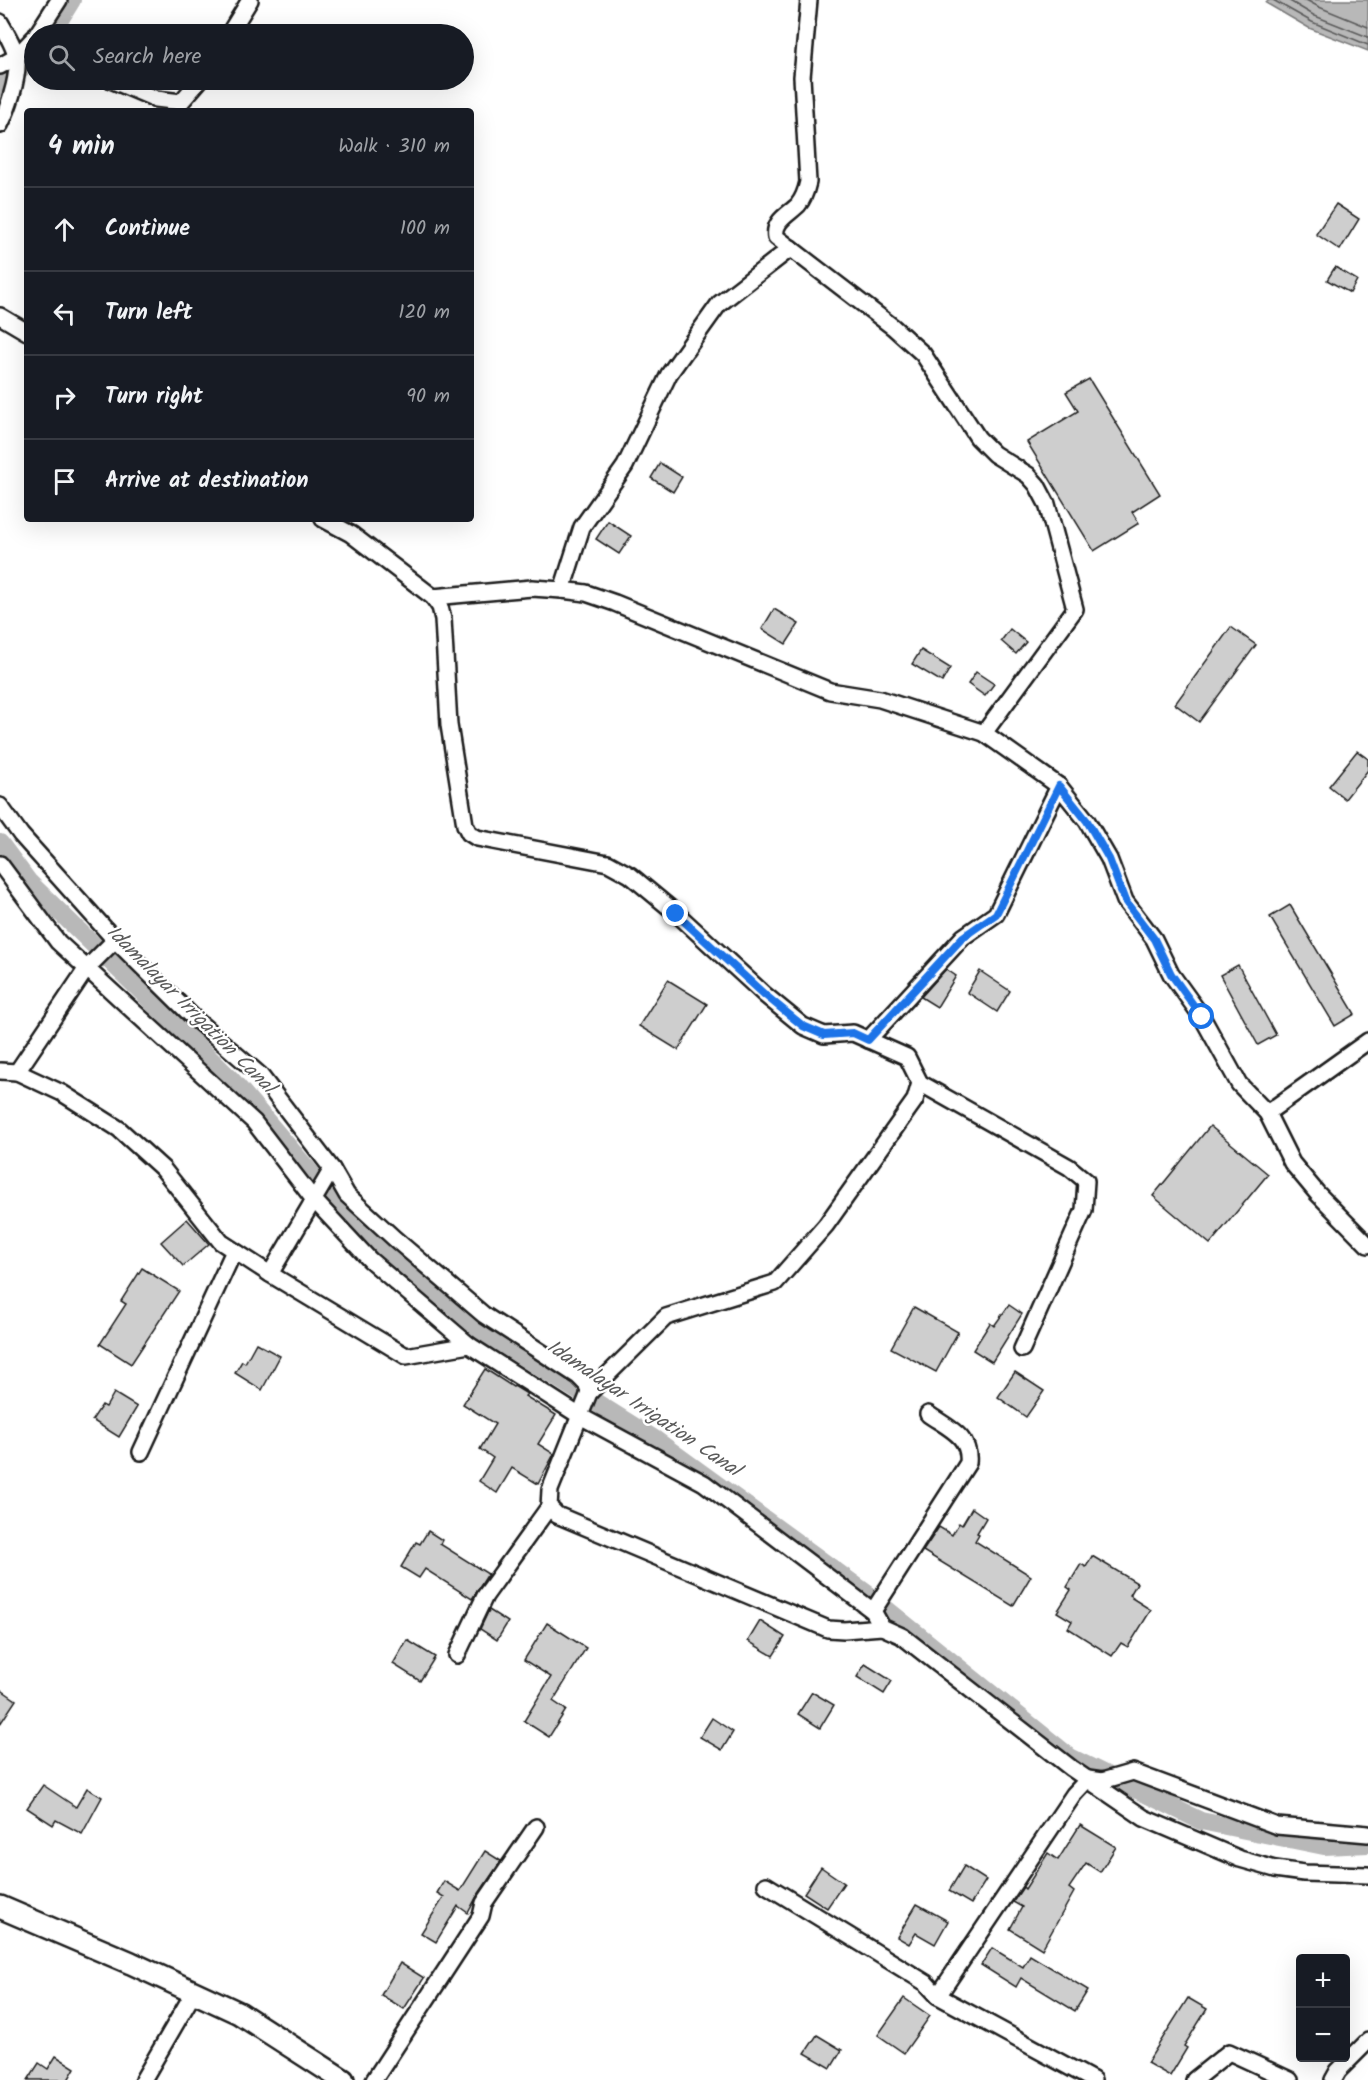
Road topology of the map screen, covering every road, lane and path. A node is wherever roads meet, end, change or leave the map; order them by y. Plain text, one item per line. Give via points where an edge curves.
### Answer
1 (58, 0) edge
2 (250, 0) edge
3 (809, 0) edge
4 (44, 24) edge
5 (235, 24) edge
6 (3, 27) edge
7 (24, 35) edge
8 (24, 51) edge
9 (17, 59) junction
10 (0, 66) edge
11 (135, 90) edge
12 (191, 90) edge
13 (0, 125) edge
14 (791, 248) junction
15 (0, 316) edge
16 (24, 330) edge
17 (329, 522) edge
18 (562, 590) junction
19 (433, 597) junction
20 (984, 733) junction
21 (1059, 786) junction
22 (0, 806) edge
23 (0, 864) edge
24 (115, 940) junction
25 (87, 968) junction
26 (868, 1040) junction
27 (1368, 1041) edge
28 (0, 1071) edge
29 (17, 1072) junction
30 (921, 1083) junction
31 (1267, 1113) junction
32 (332, 1169) junction
33 (314, 1200) junction
34 (1368, 1245) edge
35 (234, 1251) junction
36 (270, 1274) junction
37 (469, 1345) junction
38 (1022, 1349) dead end
39 (589, 1393) junction
40 (928, 1414) dead end
41 (580, 1416) junction
42 (141, 1452) dead end
43 (549, 1508) junction
44 (873, 1611) junction
45 (882, 1627) junction
46 (457, 1655) dead end
47 (1095, 1780) junction
48 (536, 1827) dead end
49 (1368, 1834) edge
50 (1368, 1875) edge
51 (766, 1886) dead end
52 (0, 1907) edge
53 (194, 1992) junction
54 (938, 1996) junction
55 (1368, 2041) edge
56 (142, 2080) edge
57 (343, 2080) edge
58 (374, 2080) edge
59 (1093, 2080) edge
60 (1194, 2080) edge
61 (1290, 2080) edge
62 (1333, 2080) edge

1 - 4 street
2 - 5 street
3 - 14 street via 802,77 808,182 800,204 775,229 776,237
6 - 7 street
6 - 9 street
8 - 9 street
9 - 10 street
9 - 13 street via 10,105
11 - 12 street via 156,99 181,102
14 - 18 street via 720,304 669,374 625,466 582,527
14 - 20 street via 923,354 978,438 994,454 1028,475 1047,504 1075,609
15 - 16 street
17 - 19 street via 351,534
18 - 19 street via 532,588
18 - 20 street via 615,603 830,691 880,699
19 - 26 street via 441,607 443,619 449,724 469,833 477,838 608,863 630,875 803,1026 824,1035 853,1033
20 - 21 street
21 - 26 street via 996,914 963,937
21 - 31 street via 1087,821 1109,859 1125,901 1154,939 1171,974 1202,1017 1239,1084
22 - 24 street
23 - 25 street via 58,942
24 - 25 street
24 - 32 street via 195,1019 260,1075
25 - 29 street
25 - 33 street via 254,1122
26 - 30 street via 907,1057
27 - 31 street
28 - 29 street
29 - 35 street via 62,1093 119,1129 163,1169 221,1242
30 - 38 street via 1069,1167 1086,1181 1084,1210
30 - 39 street via 915,1100 826,1225 775,1284 666,1317
31 - 34 street via 1292,1163
32 - 33 street
32 - 39 street via 347,1195 395,1239 484,1315 578,1376
33 - 36 street
33 - 37 street via 370,1260
35 - 36 street
35 - 42 street
36 - 37 street via 406,1356
37 - 41 street
39 - 41 street
40 - 44 street via 962,1437 969,1451 968,1463
41 - 43 street via 550,1490
41 - 44 street via 704,1484
43 - 45 street via 557,1515 828,1629
43 - 46 street via 485,1596
44 - 45 street
45 - 47 street via 902,1636
47 - 49 street via 1133,1773 1277,1826
47 - 50 street via 1144,1818 1240,1859 1304,1873
47 - 54 street via 1074,1794
48 - 58 street
51 - 54 street via 926,1983
52 - 53 main road
53 - 56 street
53 - 57 main road via 239,2013
54 - 59 street
55 - 62 street
60 - 61 street via 1229,2052

